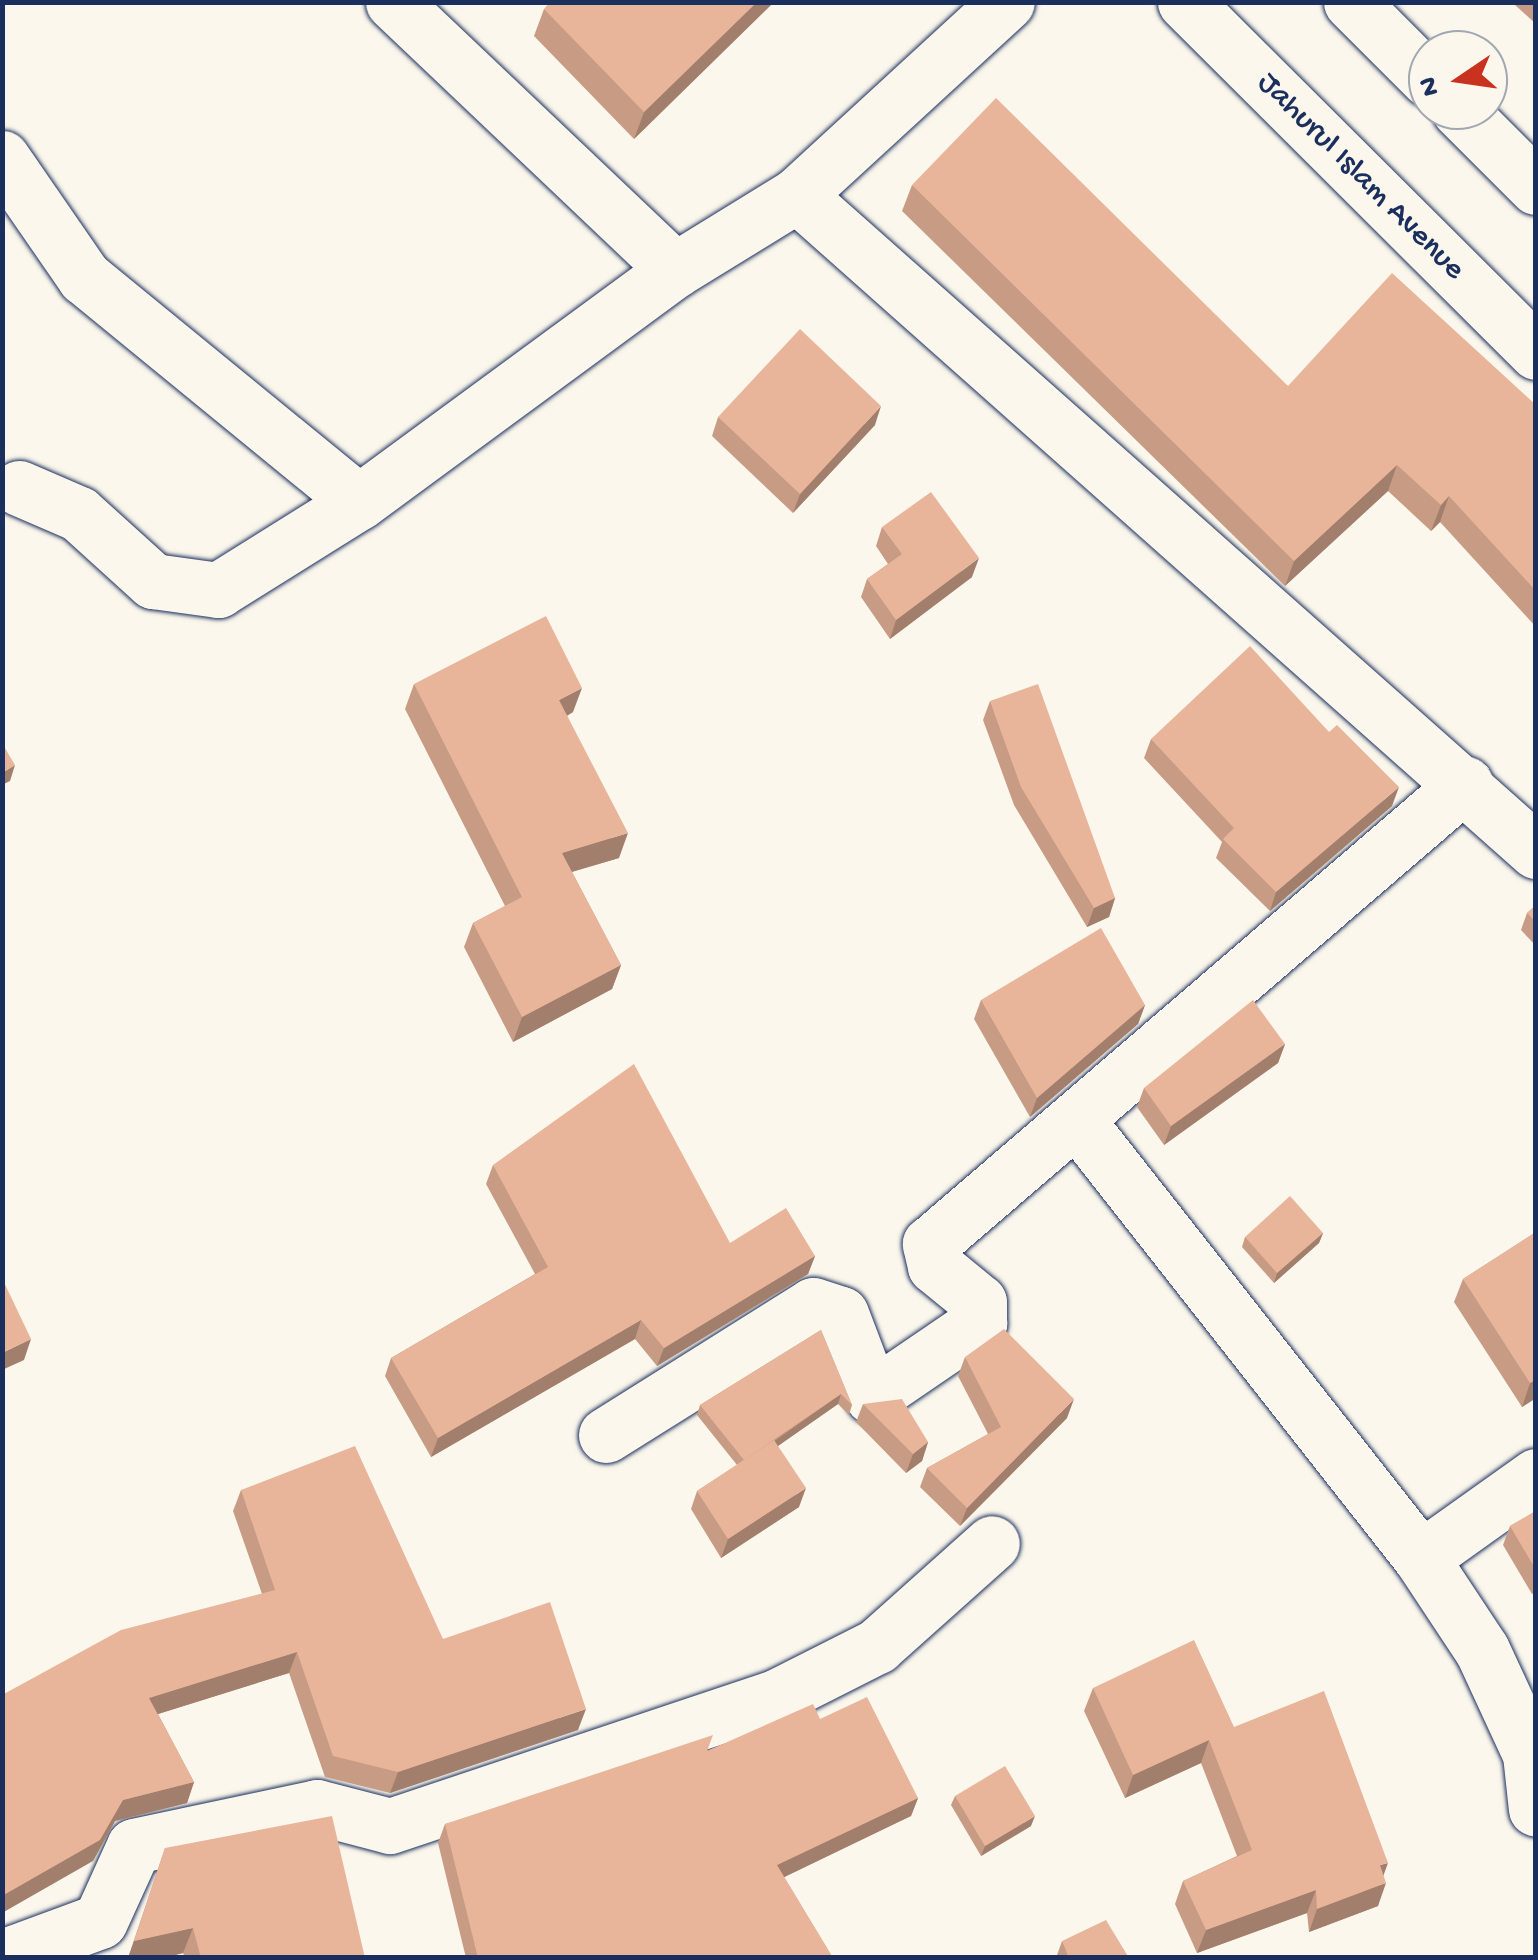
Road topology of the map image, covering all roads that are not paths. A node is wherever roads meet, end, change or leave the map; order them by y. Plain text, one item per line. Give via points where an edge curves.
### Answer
1 (393, 2) edge
2 (1008, 2) edge
3 (1186, 2) edge
4 (1352, 2) edge
5 (1408, 59) edge
6 (1479, 130) edge
7 (2, 158) edge
8 (1536, 187) edge
9 (797, 195) junction
10 (676, 270) junction
11 (1536, 352) edge
12 (19, 488) dead end
13 (359, 502) junction
14 (1465, 784) junction
15 (1536, 851) edge
16 (1079, 1123) junction
17 (606, 1435) dead end
18 (1536, 1476) edge
19 (992, 1543) dead end
20 (1421, 1558) junction
21 (1536, 1809) edge
22 (2, 1957) edge

1 - 10 street
2 - 9 street
3 - 11 street, Jahurul Islam Avenue
4 - 5 street
6 - 8 street
7 - 13 street via 84,277
9 - 10 street
9 - 14 street
10 - 13 street
12 - 13 street via 79,514 152,581 218,590
14 - 15 street
14 - 16 street
16 - 17 street via 930,1244 936,1266 983,1310 979,1323 881,1394 864,1384 841,1314 813,1305
16 - 20 street
18 - 20 street
19 - 22 street via 877,1646 778,1696 390,1826 318,1807 134,1846 100,1921
20 - 21 street via 1482,1650 1530,1754

